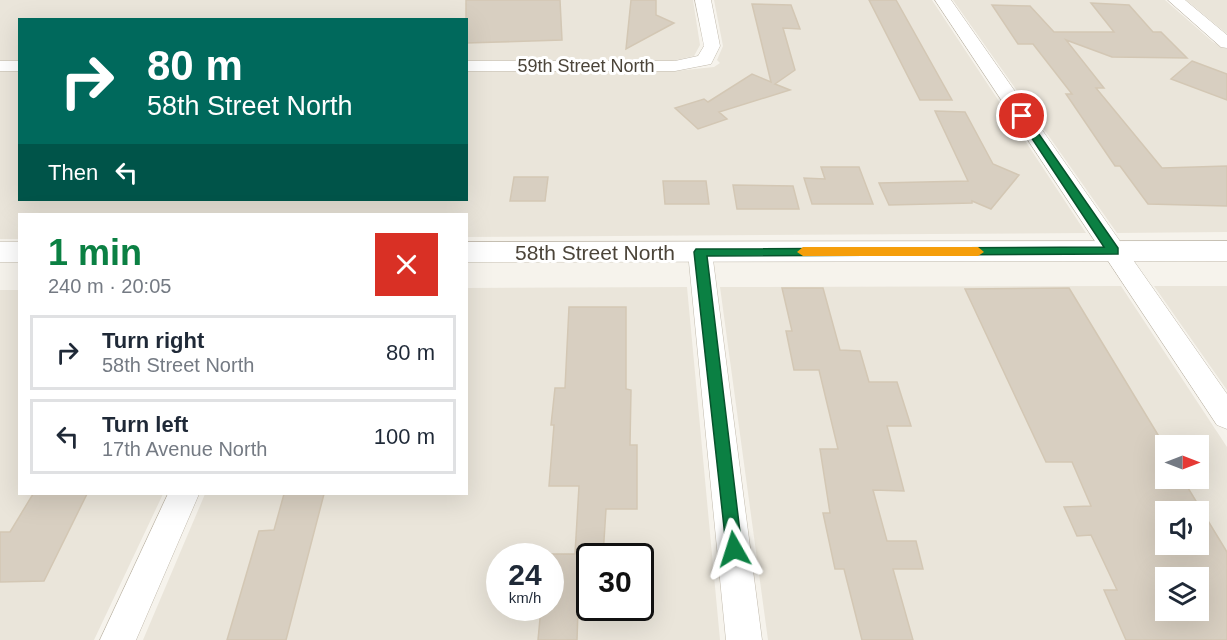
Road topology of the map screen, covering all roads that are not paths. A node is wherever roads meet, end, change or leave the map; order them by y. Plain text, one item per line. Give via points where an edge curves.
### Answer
1 (703, 0) edge
2 (943, 0) edge
3 (1176, 0) edge
4 (1227, 43) edge
5 (0, 66) edge
6 (18, 66) edge
7 (468, 66) edge
8 (1114, 251) junction
9 (1227, 251) edge
10 (0, 252) edge
11 (18, 252) edge
12 (468, 252) edge
13 (700, 252) junction
14 (1227, 417) edge
15 (183, 495) edge
16 (118, 640) edge
17 (744, 640) edge

1 - 7 street, 59th Street North via 712,46 705,60 675,66
2 - 8 street
3 - 4 street
5 - 6 street
8 - 9 street, 58th Street North
8 - 13 street, 58th Street North
8 - 14 street
10 - 11 street
12 - 13 street, 58th Street North
13 - 17 street
15 - 16 street

